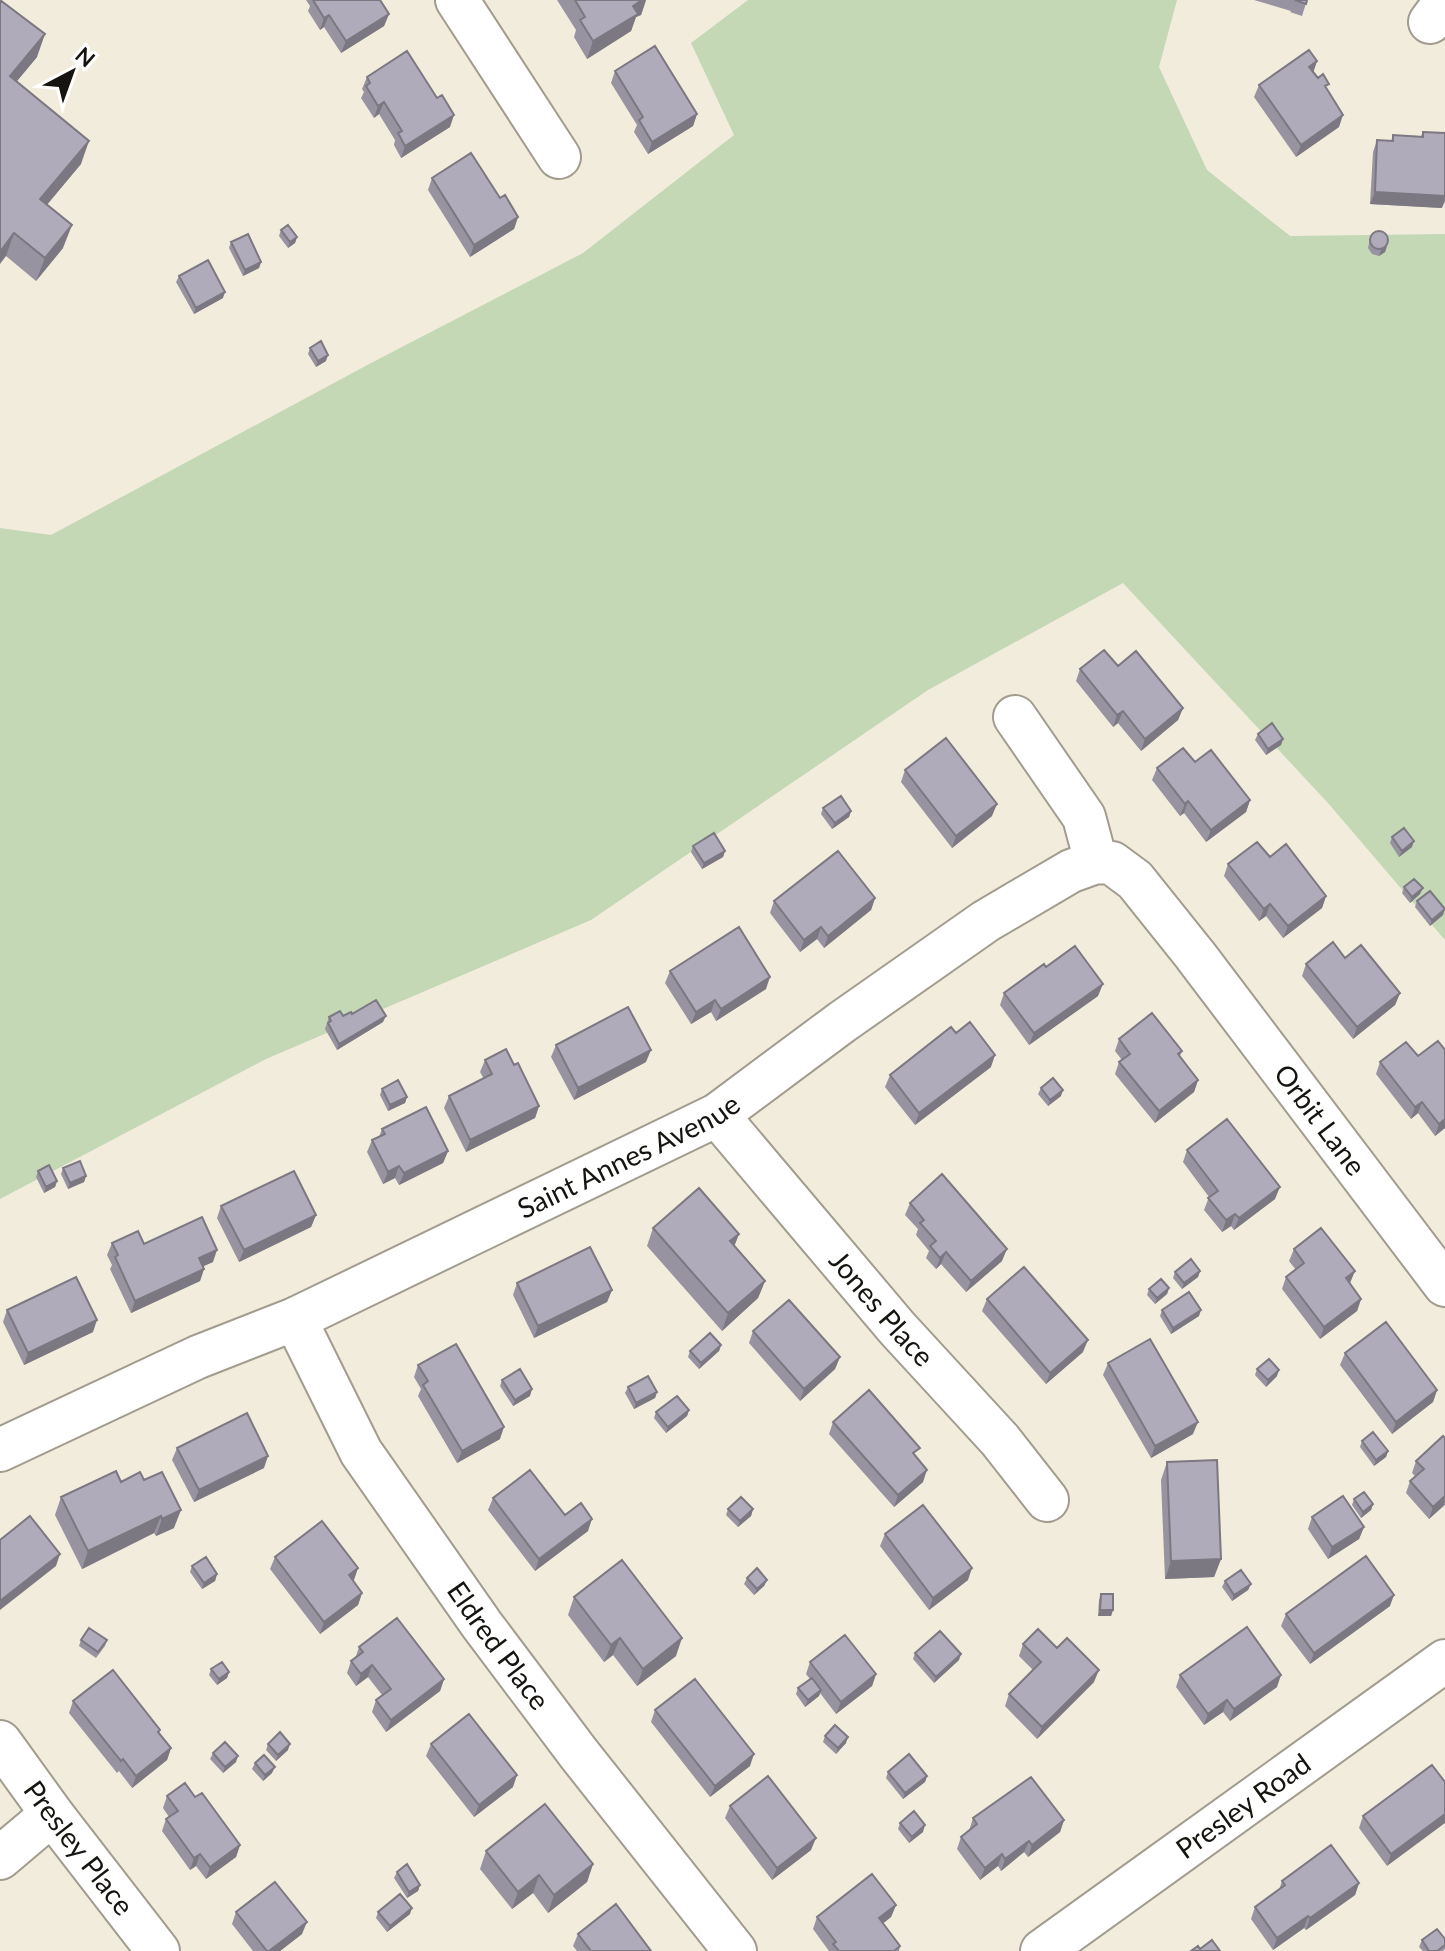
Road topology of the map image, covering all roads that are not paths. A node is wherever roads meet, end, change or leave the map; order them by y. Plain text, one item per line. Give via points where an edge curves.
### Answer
1 (457, 0) edge
2 (559, 157) dead end
3 (1015, 717) dead end
4 (1096, 862) junction
5 (717, 1115) junction
6 (1445, 1285) edge
7 (295, 1319) junction
8 (0, 1450) edge
9 (1047, 1500) dead end
10 (1445, 1661) edge
11 (0, 1742) edge
12 (52, 1814) junction
13 (0, 1858) edge
14 (158, 1951) edge
15 (735, 1951) edge
16 (1042, 1951) edge

1 - 2 street
3 - 4 street via 1084,817
4 - 5 street, Saint Annes Avenue via 986,921
4 - 6 street, Orbit Lane via 1112,863 1135,880
5 - 7 street, Saint Annes Avenue
5 - 9 street, Jones Place
7 - 8 street, Saint Annes Avenue via 198,1357
7 - 15 street, Eldred Place via 361,1452 464,1600
10 - 16 street, Presley Road
11 - 12 street, Presley Place
12 - 13 street
12 - 14 street, Presley Place

